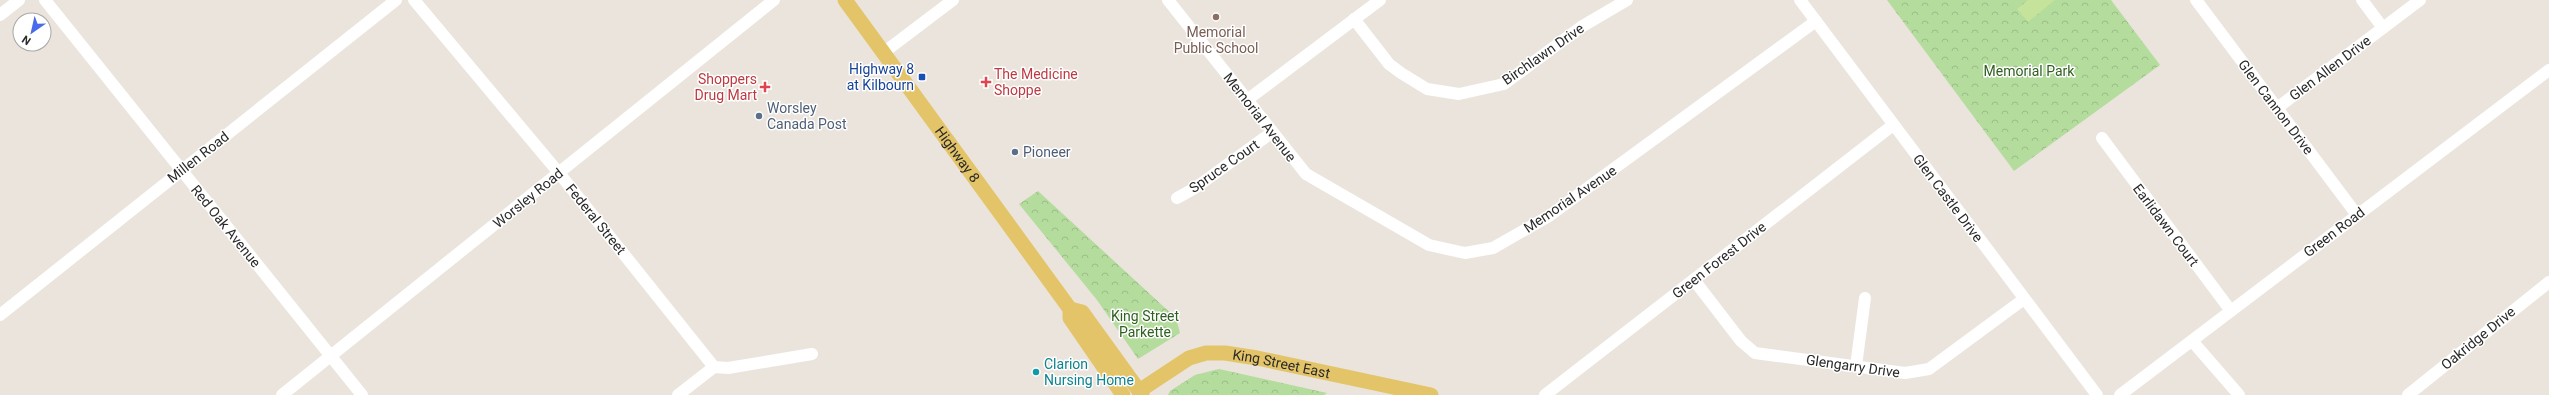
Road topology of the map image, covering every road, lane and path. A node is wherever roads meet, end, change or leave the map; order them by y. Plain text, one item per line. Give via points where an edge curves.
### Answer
1 (19, 0) edge
2 (45, 0) edge
3 (396, 0) edge
4 (414, 0) edge
5 (774, 0) edge
6 (845, 0) edge
7 (952, 0) edge
8 (1168, 0) edge
9 (1380, 0) edge
10 (1627, 0) edge
11 (1800, 0) edge
12 (2196, 0) edge
13 (2362, 0) edge
14 (2420, 0) edge
15 (0, 15) edge
16 (1354, 20) junction
17 (1816, 21) junction
18 (2383, 28) junction
19 (883, 53) junction
20 (2549, 70) edge
21 (1247, 100) junction
22 (2277, 108) junction
23 (1893, 125) junction
24 (1271, 133) junction
25 (2102, 138) dead end
26 (181, 171) junction
27 (559, 173) junction
28 (1177, 198) dead end
29 (2357, 214) junction
30 (1694, 280) junction
31 (2549, 282) edge
32 (1864, 298) dead end
33 (2024, 299) junction
34 (1070, 309) junction
35 (2231, 311) junction
36 (0, 315) edge
37 (2193, 342) junction
38 (812, 354) dead end
39 (331, 356) junction
40 (1856, 366) junction
41 (714, 367) junction
42 (2414, 393) edge
43 (1138, 394) edge
44 (282, 395) edge
45 (362, 395) edge
46 (678, 395) edge
47 (1123, 395) edge
48 (1431, 395) edge
49 (1545, 395) edge
50 (2097, 395) edge
51 (2120, 395) edge
52 (2239, 395) edge

1 - 15 street
2 - 26 street, Red Oak Avenue
3 - 26 street, Millen Road
4 - 27 street, Federal Street
5 - 27 street, Worsley Road
6 - 19 main road, Highway 8
7 - 19 street
8 - 21 street, Memorial Avenue
9 - 16 street
10 - 16 street, Birchlawn Drive via 1581,27 1504,84 1459,94 1427,88 1400,74
11 - 17 street, Glen Castle Drive
12 - 22 street, Glen Cannon Drive
13 - 18 street, Glen Allen Drive
14 - 18 street, Glen Allen Drive
16 - 21 street
17 - 23 street, Glen Castle Drive
17 - 24 street, Memorial Avenue via 1549,216 1493,248 1465,253 1429,245 1306,174
18 - 22 street, Glen Allen Drive
19 - 34 main road, Highway 8
20 - 29 street, Green Road
21 - 24 street, Memorial Avenue
22 - 29 street, Glen Cannon Drive
23 - 30 street, Green Forest Drive
23 - 33 street, Glen Castle Drive
24 - 28 street, Spruce Court via 1195,188
25 - 35 street, Earlidawn Court
26 - 36 street, Millen Road
26 - 39 street, Red Oak Avenue
27 - 39 street, Worsley Road
27 - 41 street, Federal Street
29 - 35 street, Green Road
30 - 40 street, Glengarry Drive via 1750,350
30 - 49 street, Green Forest Drive
31 - 42 street, Oakridge Drive
32 - 40 street
33 - 40 street, Glengarry Drive via 1929,369 1906,373
33 - 50 street, Glen Castle Drive
34 - 43 main road, Highway 8 via 1082,312
34 - 47 main road, Highway 8 via 1070,318
35 - 37 street, Green Road
37 - 51 street, Green Road
37 - 52 street
38 - 41 street via 728,368
39 - 44 street, Worsley Road
39 - 45 street, Red Oak Avenue
41 - 46 street
43 - 48 main road, King Street East via 1189,358 1206,352 1257,358

